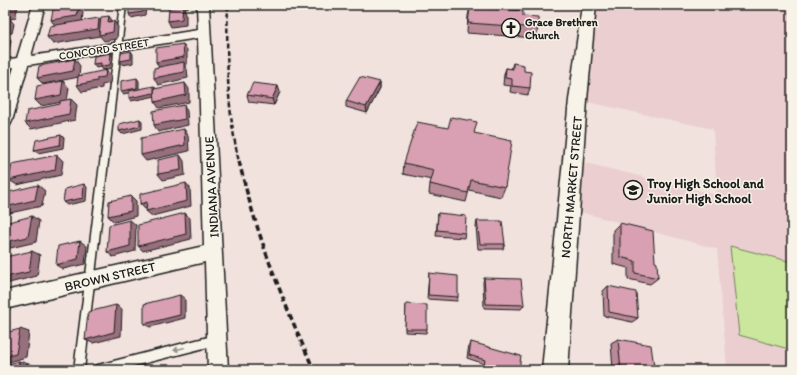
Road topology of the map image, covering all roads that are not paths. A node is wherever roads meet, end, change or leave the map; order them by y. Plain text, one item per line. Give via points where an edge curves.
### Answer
1 (39, 5) edge
2 (123, 5) edge
3 (203, 5) edge
4 (589, 5) edge
5 (204, 33) junction
6 (117, 47) junction
7 (22, 61) junction
8 (5, 64) edge
9 (5, 121) edge
10 (214, 252) junction
11 (90, 280) junction
12 (5, 300) edge
13 (217, 339) junction
14 (79, 370) edge
15 (98, 370) edge
16 (218, 370) edge
17 (555, 370) edge

1 - 7 street
2 - 6 lane
3 - 5 street, INDIANA AVENUE
4 - 17 street, NORTH MARKET STREET
5 - 6 street, CONCORD STREET
5 - 10 street, INDIANA AVENUE
6 - 7 street, CONCORD STREET
6 - 11 lane
7 - 8 street, CONCORD STREET
7 - 9 street
10 - 11 street, BROWN STREET
10 - 13 street, INDIANA AVENUE
11 - 12 street, BROWN STREET
11 - 14 lane
13 -> 15 lane
13 - 16 street, INDIANA AVENUE

